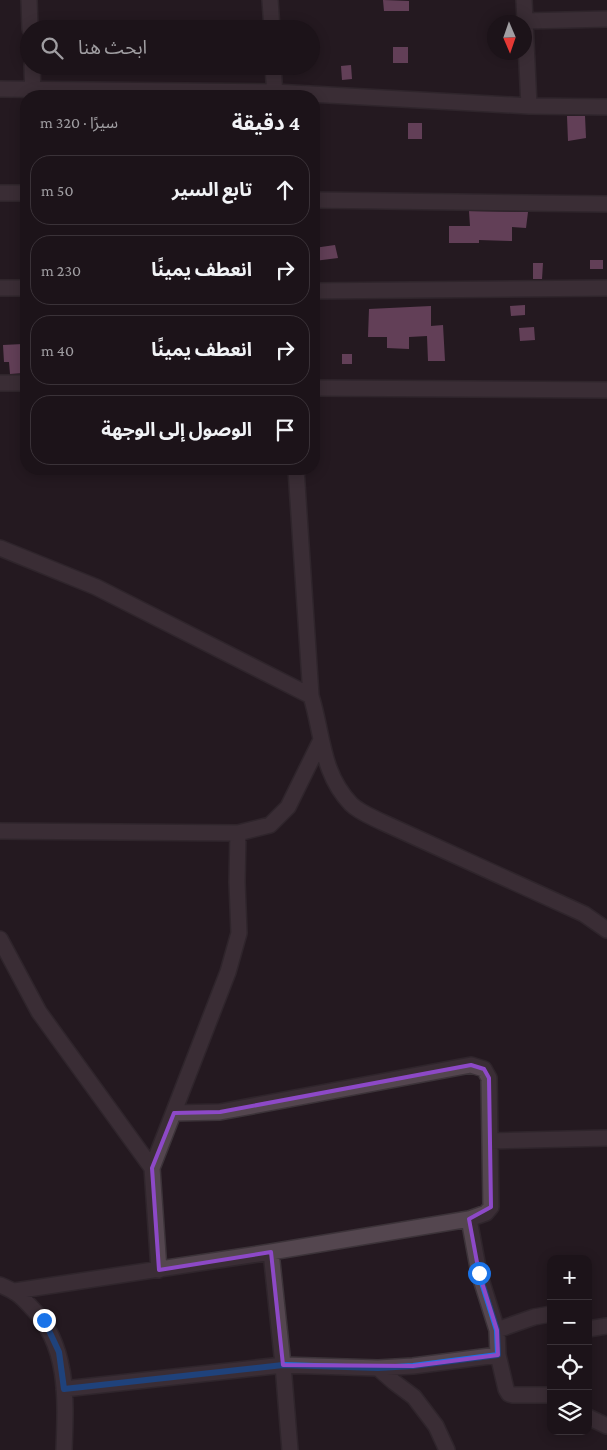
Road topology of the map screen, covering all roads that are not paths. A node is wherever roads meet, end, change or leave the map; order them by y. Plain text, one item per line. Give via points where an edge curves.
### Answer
1 (29, 0) edge
2 (270, 0) edge
3 (524, 0) edge
4 (525, 15) edge
5 (607, 19) edge
6 (30, 20) edge
7 (271, 20) edge
8 (532, 21) edge
9 (527, 60) edge
10 (32, 75) edge
11 (274, 75) edge
12 (0, 89) edge
13 (33, 90) edge
14 (275, 90) edge
15 (20, 91) edge
16 (320, 96) edge
17 (529, 106) junction
18 (607, 106) edge
19 (0, 193) edge
20 (20, 193) edge
21 (320, 200) edge
22 (607, 204) edge
23 (0, 288) edge
24 (20, 288) edge
25 (607, 288) edge
26 (320, 291) edge
27 (0, 383) edge
28 (20, 383) edge
29 (320, 388) edge
30 (607, 390) edge
31 (296, 475) edge
32 (0, 548) edge
33 (311, 696) junction
34 (321, 740) junction
35 (0, 831) edge
36 (238, 833) junction
37 (607, 930) edge
38 (0, 939) edge
39 (174, 1113) junction
40 (607, 1138) edge
41 (490, 1142) junction
42 (152, 1168) junction
43 (470, 1218) junction
44 (271, 1252) junction
45 (159, 1270) junction
46 (0, 1285) edge
47 (15, 1291) junction
48 (547, 1315) edge
49 (607, 1326) edge
50 (592, 1328) edge
51 (497, 1330) junction
52 (498, 1355) junction
53 (283, 1365) junction
54 (378, 1368) junction
55 (64, 1389) junction
56 (547, 1395) edge
57 (592, 1419) edge
58 (607, 1426) edge
59 (64, 1450) edge
60 (290, 1450) edge
61 (447, 1450) edge

1 - 6 street
2 - 7 street
3 - 4 street
5 - 8 street
9 - 17 street
10 - 13 street
11 - 14 street
12 - 15 street
16 - 17 street
17 - 18 street
19 - 20 street
21 - 22 street
23 - 24 street
25 - 26 street
27 - 28 street
29 - 30 street
31 - 33 street
32 - 33 street via 96,587
33 - 34 street
34 - 36 street via 288,807 270,825
34 - 37 street via 335,785 353,806 584,914
35 - 36 street
36 - 39 street via 239,934 228,972
38 - 42 street via 39,1012
39 - 41 street via 220,1112 471,1065 484,1069 489,1078
39 - 42 street
40 - 41 street
41 - 43 street via 491,1207 486,1213
42 - 45 street
43 - 44 street
43 - 51 street via 479,1273
44 - 45 street
44 - 53 street
45 - 47 street
46 - 47 street
47 - 55 street via 44,1320 59,1352
48 - 51 street
49 - 50 street
51 - 52 street
52 - 54 street
52 - 56 street via 508,1394
53 - 54 street
53 - 55 street
53 - 60 street
54 - 61 street via 414,1397 436,1426
55 - 59 street
57 - 58 street

